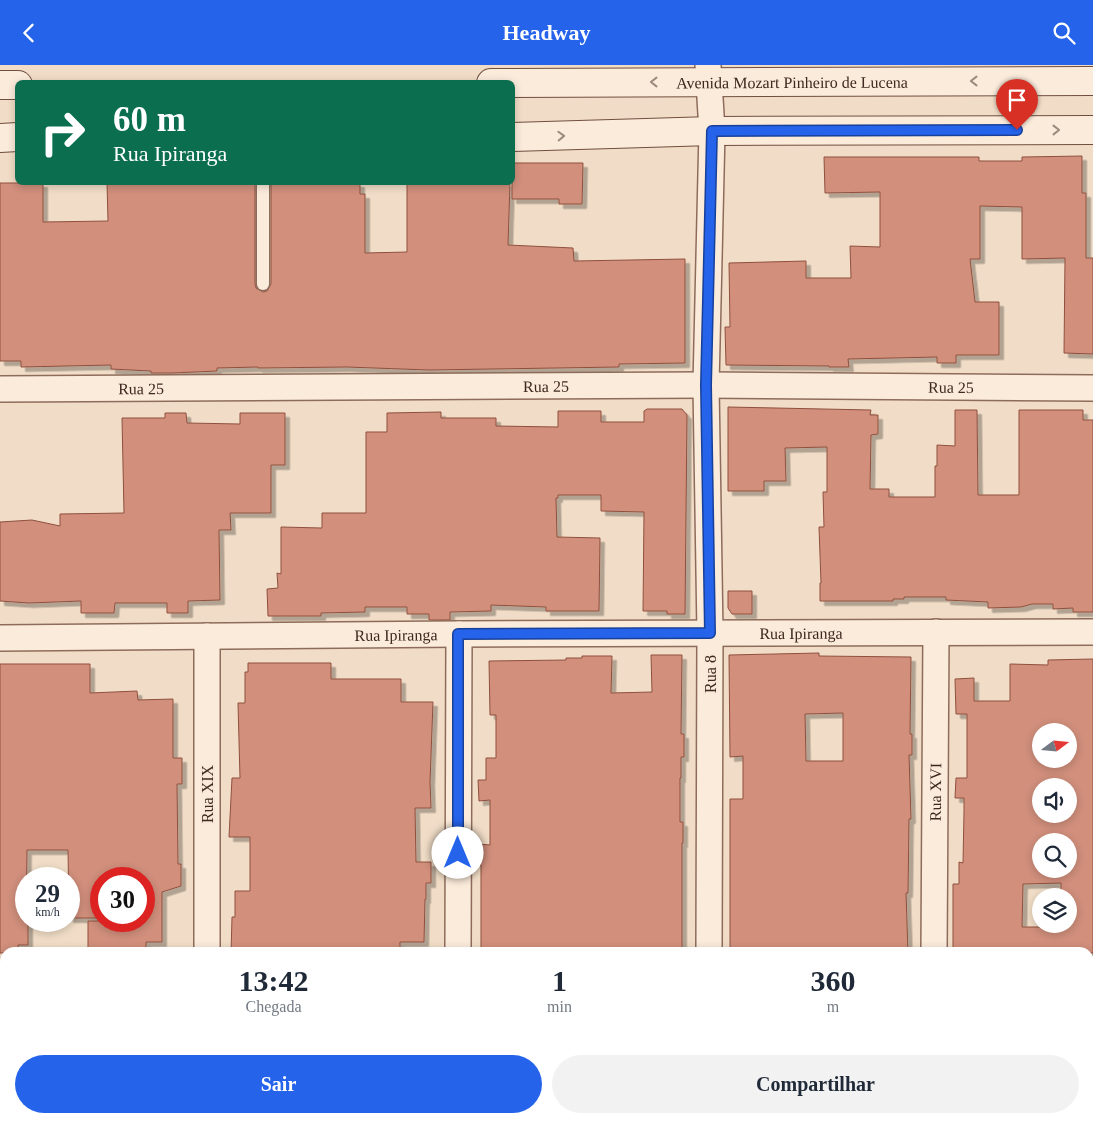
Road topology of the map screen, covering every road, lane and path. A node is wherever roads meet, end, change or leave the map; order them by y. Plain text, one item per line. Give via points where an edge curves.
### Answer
1 (708, 73) edge
2 (1093, 81) edge
3 (515, 82) edge
4 (0, 85) edge
5 (15, 85) edge
6 (1093, 130) edge
7 (712, 131) junction
8 (15, 137) edge
9 (515, 137) edge
10 (0, 138) edge
11 (263, 185) edge
12 (263, 284) dead end
13 (706, 385) junction
14 (1093, 388) edge
15 (0, 389) edge
16 (936, 632) junction
17 (1093, 632) edge
18 (710, 633) junction
19 (458, 634) junction
20 (207, 636) junction
21 (0, 639) edge
22 (206, 947) edge
23 (458, 947) edge
24 (709, 947) edge
25 (934, 947) edge

2 -> 1 main road, Avenida Mozart Pinheiro de Lucena
1 -> 3 main road, Avenida Mozart Pinheiro de Lucena
1 - 7 street, Rua 8
4 - 5 main road
7 -> 6 main road
9 -> 7 main road
7 - 13 street, Rua 8
8 - 10 main road
11 - 12 lane
13 - 14 street, Rua 25
13 - 15 street, Rua 25
13 - 18 street, Rua 8
16 - 17 street, Rua Ipiranga
16 - 18 street, Rua Ipiranga
16 - 25 street, Rua XVI
18 - 19 street, Rua Ipiranga
18 - 24 street, Rua 8
19 - 20 street, Rua Ipiranga
19 - 23 street
20 - 21 street, Rua Ipiranga
20 - 22 street, Rua XIX

